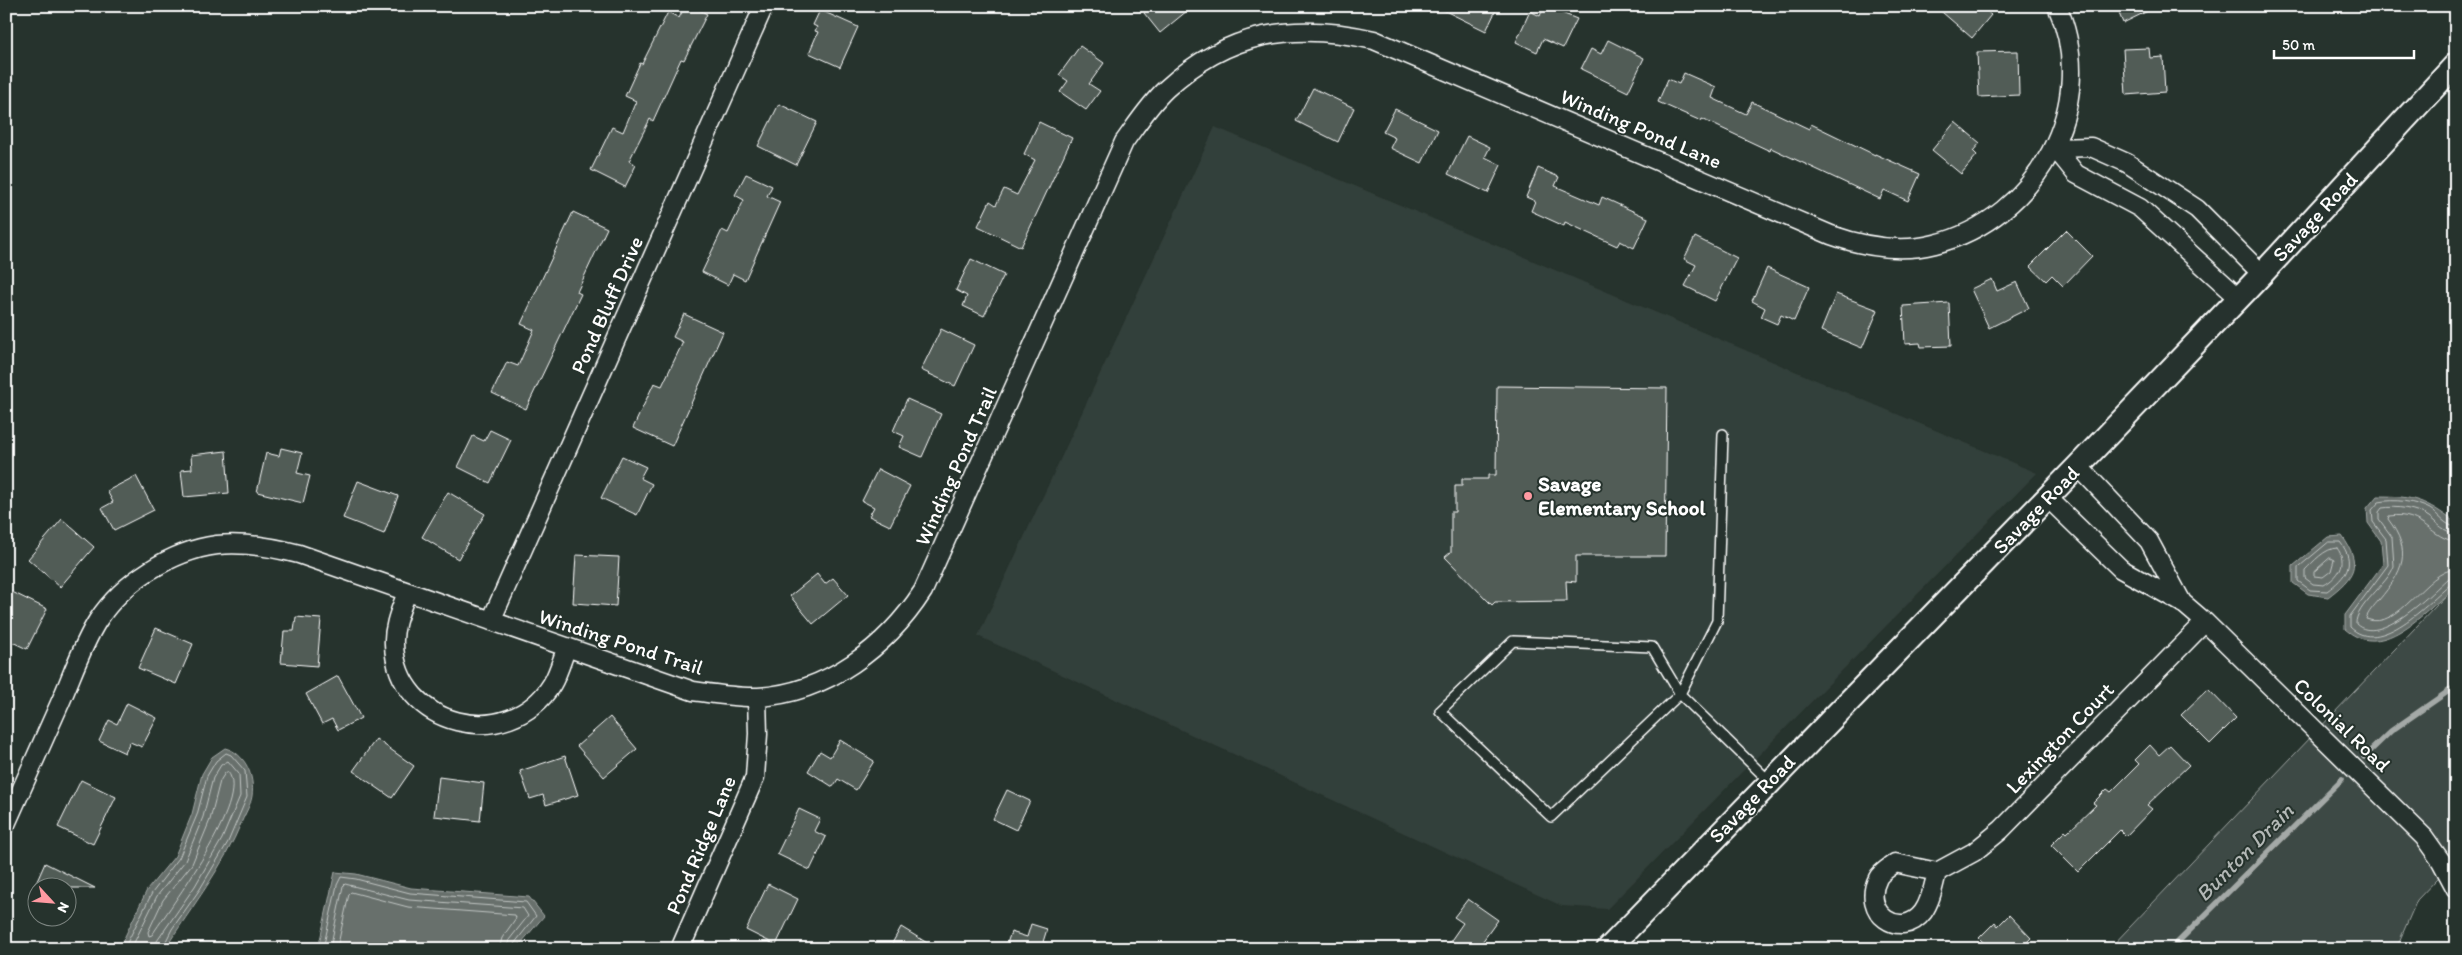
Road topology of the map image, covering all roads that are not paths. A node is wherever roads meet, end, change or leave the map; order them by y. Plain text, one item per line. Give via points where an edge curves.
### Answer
1 (764, 6) edge
2 (2057, 6) edge
3 (2456, 64) edge
4 (1184, 76) joint
5 (2055, 148) junction
6 (2262, 274) junction
7 (2239, 298) junction
8 (1723, 434) dead end
9 (2078, 466) junction
10 (2048, 498) junction
11 (407, 592) junction
12 (2184, 604) junction
13 (491, 622) junction
14 (2205, 622) junction
15 (566, 649) junction
16 (1680, 694) junction
17 (757, 697) junction
18 (1769, 781) junction
19 (6, 824) edge
20 (1938, 872) dead end
21 (2456, 889) edge
22 (680, 949) edge
23 (1608, 949) edge

1 - 13 street, Pond Bluff Drive
2 - 5 street via 2069,49 2070,82 2066,114
3 - 6 street, Savage Road
4 - 5 street, Winding Pond Lane via 1195,65 1229,47 1268,34 1319,30 1374,40 1831,235 1879,248 1934,245 1982,226 2026,191
4 - 17 street, Winding Pond Trail via 1166,89 1124,142 934,569 909,613 875,648 840,671 800,688
5 - 6 street via 2091,147 2127,163 2197,209
5 - 7 street via 2076,174 2140,208
6 - 7 street, Savage Road
7 - 9 street, Savage Road
8 - 16 lane via 1717,621
9 - 10 street, Savage Road
9 - 12 street, Colonial Road via 2150,541
10 - 12 street, Colonial Road via 2121,569
10 - 18 street, Savage Road
11 - 13 street, Winding Pond Trail
11 - 15 street via 395,626 395,658 410,692 442,718 458,723 483,724 508,720 529,709 552,684
11 - 19 street, Winding Pond Trail via 299,554 269,547 228,545 201,548 154,568 126,588 98,620
12 - 14 street, Colonial Road
13 - 15 street, Winding Pond Trail
14 - 20 street, Lexington Court via 2001,830 1974,852
14 - 21 street, Colonial Road via 2424,837
15 - 17 street, Winding Pond Trail via 693,691
16 - 16 lane via 1652,647 1513,641 1440,711 1551,817
16 - 18 lane
17 - 22 street, Pond Ridge Lane via 755,777
18 - 23 street, Savage Road

